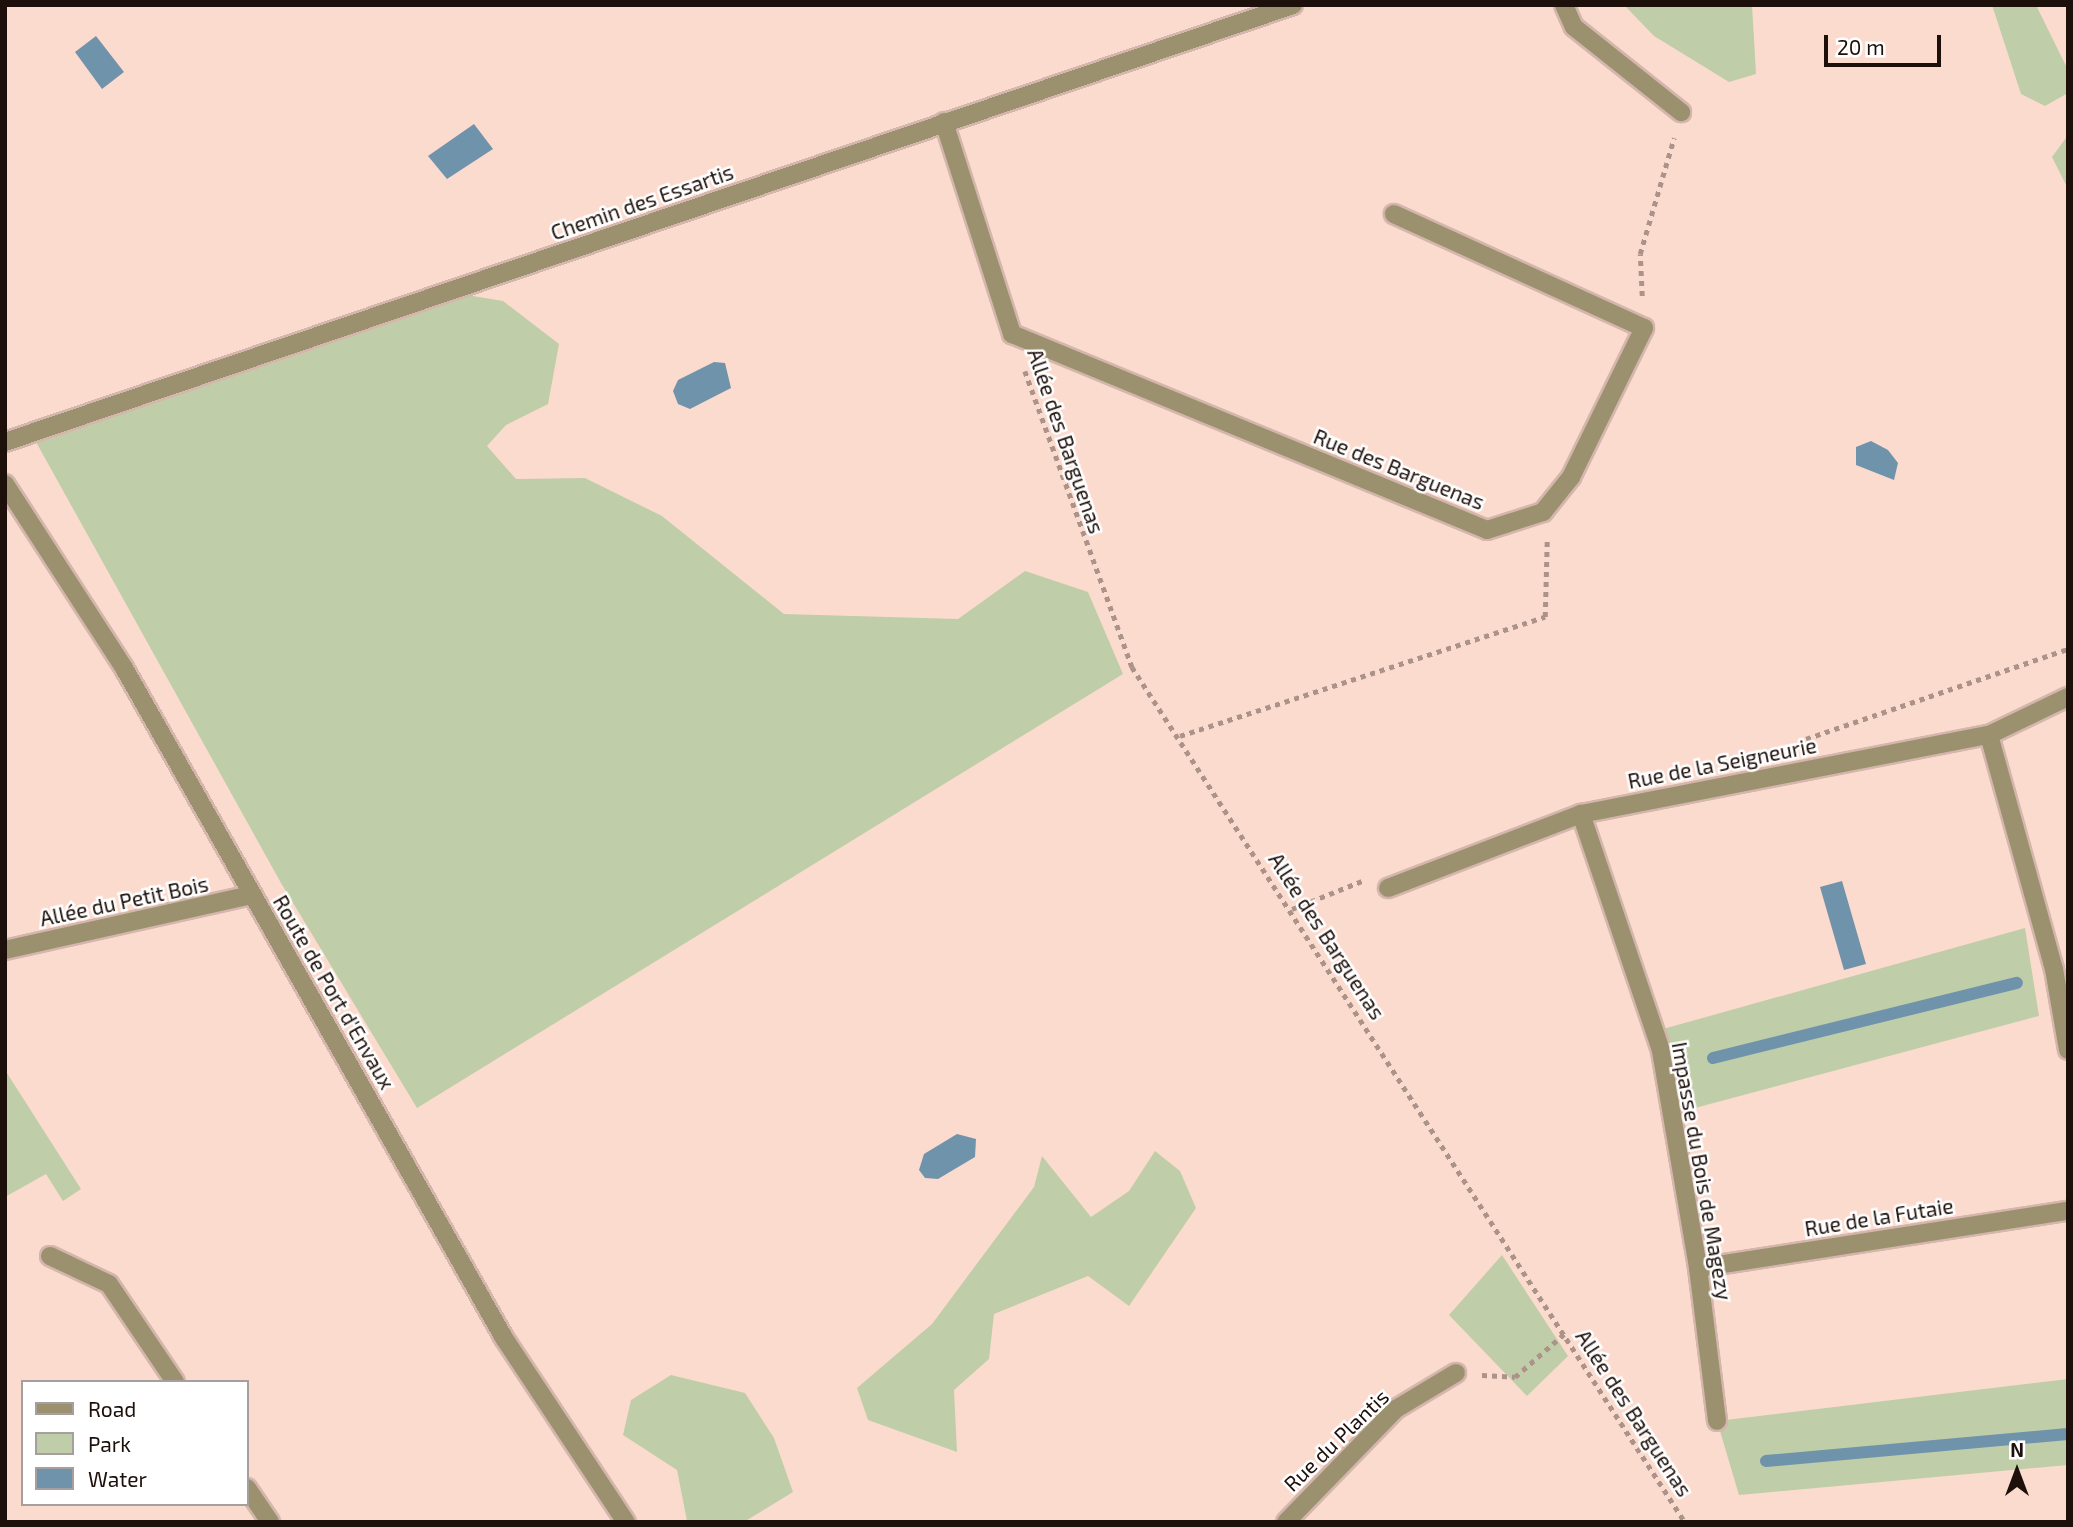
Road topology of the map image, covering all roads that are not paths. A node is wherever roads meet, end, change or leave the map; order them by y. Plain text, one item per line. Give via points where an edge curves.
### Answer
1 (1293, 5) edge
2 (1564, 5) edge
3 (1681, 112) road end
4 (944, 122) junction
5 (1394, 214) dead end
6 (5, 442) edge
7 (5, 484) edge
8 (2068, 697) edge
9 (1989, 735) junction
10 (1581, 814) junction
11 (1388, 888) dead end
12 (251, 895) junction
13 (5, 950) edge
14 (2068, 1050) edge
15 (2068, 1211) edge
16 (50, 1256) dead end
17 (1698, 1268) junction
18 (1456, 1373) road end
19 (174, 1380) edge
20 (1717, 1421) dead end
21 (248, 1489) edge
22 (270, 1522) edge
23 (626, 1522) edge
24 (1286, 1522) edge

1 - 4 street, Chemin des Essartis
2 - 3 street via 1574,27
4 - 5 street, Rue des Barguenas via 1012,334 1487,530 1543,512 1571,477 1644,328
4 - 6 street, Chemin des Essartis
7 - 12 street, Route de Port d'Envaux via 124,668
8 - 9 street, Rue de la Seigneurie
9 - 10 street, Rue de la Seigneurie
9 - 14 street via 2054,969
10 - 11 street, Rue de la Seigneurie
10 - 17 street, Impasse du Bois de Magezy via 1661,1051
12 - 13 street, Allée du Petit Bois
12 - 23 street, Route de Port d'Envaux via 504,1338
15 - 17 street, Rue de la Futaie
16 - 19 street via 109,1284
17 - 20 street, Impasse du Bois de Magezy
18 - 24 street, Rue du Plantis via 1396,1409
21 - 22 street

